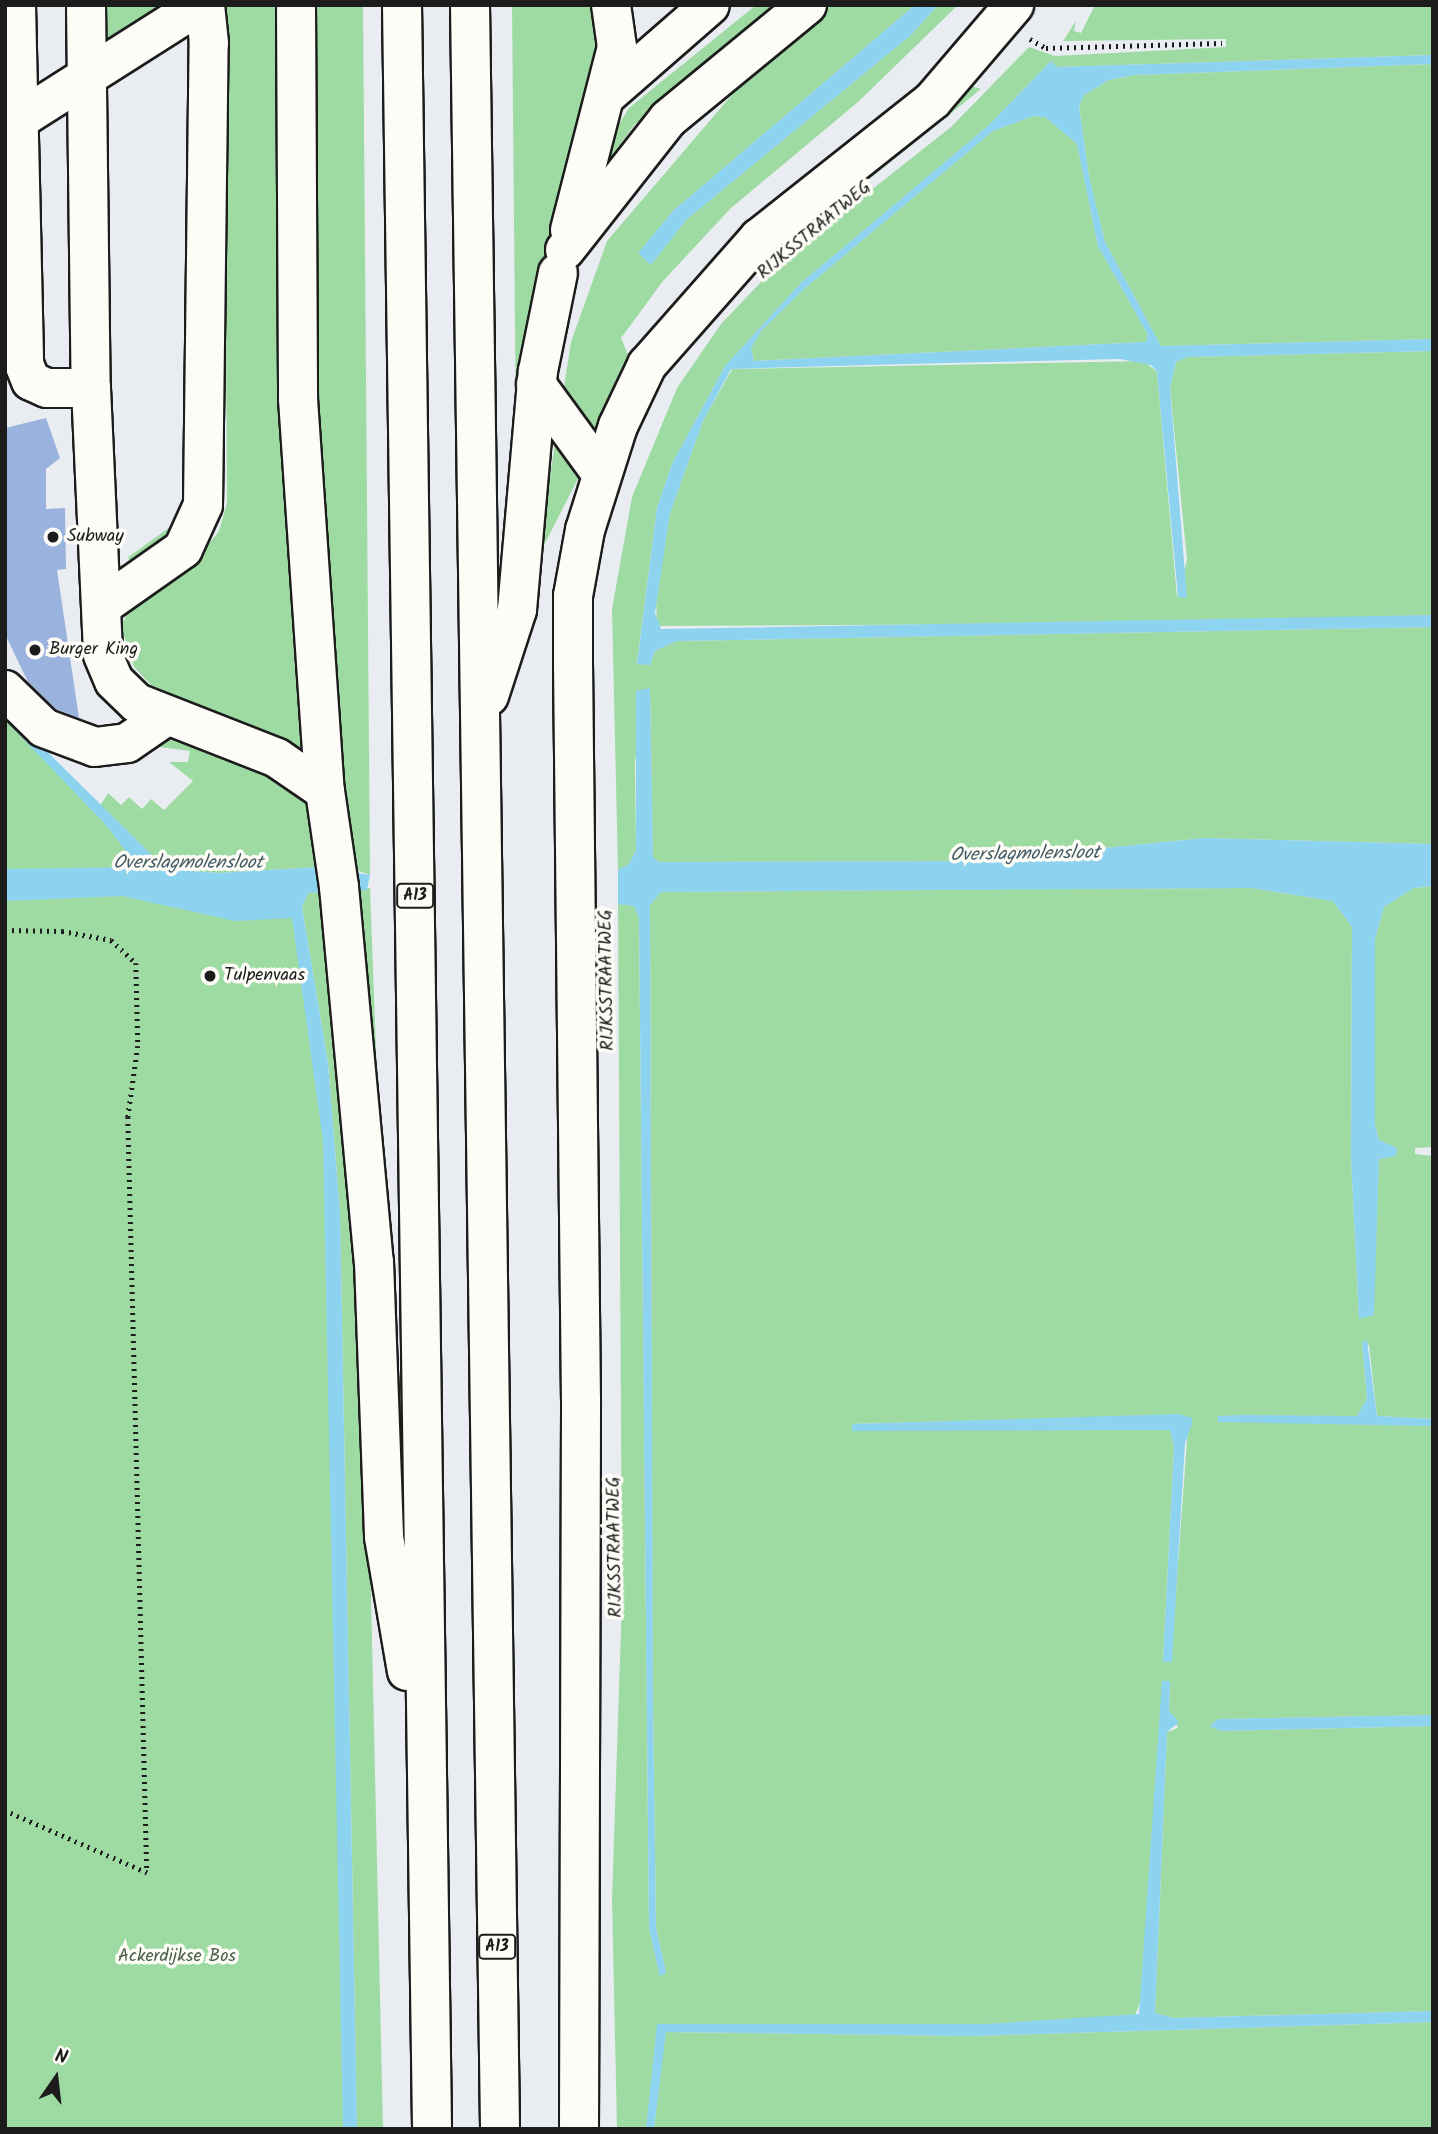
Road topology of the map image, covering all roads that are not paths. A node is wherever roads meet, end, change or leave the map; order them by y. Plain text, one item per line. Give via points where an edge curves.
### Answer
1 (16, 5) edge
2 (86, 5) edge
3 (203, 5) edge
4 (296, 5) edge
5 (402, 5) edge
6 (470, 5) edge
7 (611, 5) edge
8 (642, 5) edge
9 (710, 5) edge
10 (807, 5) edge
11 (1021, 28) edge
12 (617, 47) junction
13 (87, 79) junction
14 (608, 94) junction
15 (17, 121) junction
16 (11, 159) edge
17 (561, 261) junction
18 (12, 271) edge
19 (537, 384) junction
20 (91, 388) junction
21 (601, 473) junction
22 (102, 606) junction
23 (5, 690) edge
24 (164, 717) junction
25 (480, 724) junction
26 (325, 791) junction
27 (427, 1787) junction
28 (432, 2129) edge
29 (499, 2129) edge
30 (579, 2129) edge

1 - 15 main road
2 - 13 main road
3 - 13 main road
3 - 22 main road via 209,43 203,505 183,549
4 - 26 main road, A13 via 298,399
5 - 27 main road, A13
6 - 25 main road, A13
7 - 12 main road, A13
8 - 12 main road, A13
9 - 14 main road
10 - 17 main road, A13 via 668,119
11 - 21 main road, RIJKSSTRAATWEG via 797,205 706,294 646,365
12 - 14 main road, A13
13 - 15 main road
13 - 20 main road
14 - 17 main road, A13
15 - 16 main road
16 - 18 main road
17 - 19 main road, A13
18 - 20 main road via 24,364 31,382 47,388
19 - 21 main road
19 - 25 main road, A13 via 517,610
20 - 22 main road
21 - 30 main road, RIJKSSTRAATWEG via 573,596 581,1402
22 - 24 main road via 103,655 114,681 137,703
23 - 24 main road via 51,733 95,747 127,743
24 - 26 main road via 277,758
25 - 29 main road, A13
26 - 27 main road, A13 via 341,908 374,1262 384,1537
27 - 28 main road, A13

